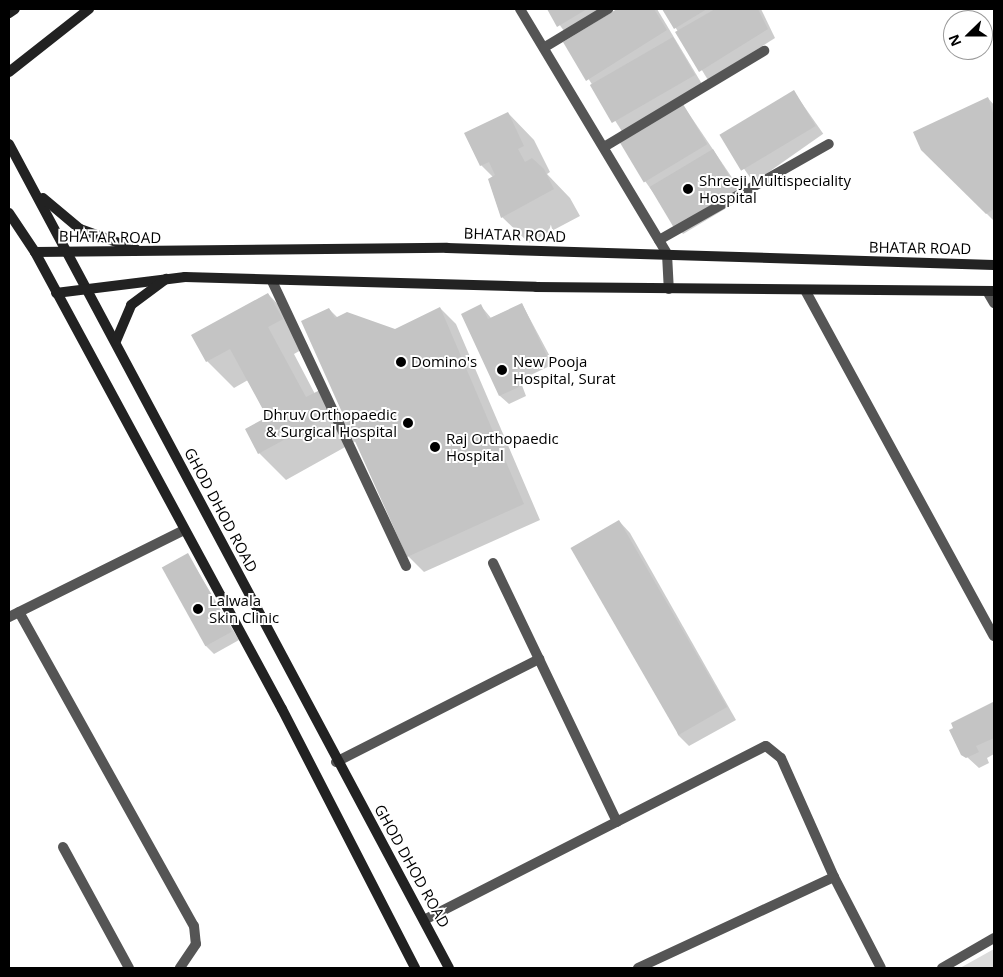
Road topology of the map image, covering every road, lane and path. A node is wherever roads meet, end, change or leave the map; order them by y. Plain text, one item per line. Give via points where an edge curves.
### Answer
1 (14, 9) edge
2 (88, 9) edge
3 (520, 9) edge
4 (608, 9) edge
5 (9, 13) edge
6 (545, 47) junction
7 (764, 51) dead end
8 (9, 72) edge
9 (9, 144) edge
10 (829, 144) dead end
11 (604, 147) junction
12 (32, 186) junction
13 (9, 213) edge
14 (9, 228) edge
15 (21, 234) junction
16 (659, 240) junction
17 (68, 250) junction
18 (35, 252) junction
19 (148, 253) junction
20 (667, 254) junction
21 (994, 265) edge
22 (167, 278) junction
23 (272, 281) junction
24 (87, 286) junction
25 (669, 290) junction
26 (805, 290) junction
27 (991, 291) edge
28 (56, 293) junction
29 (994, 303) edge
30 (116, 341) junction
31 (184, 530) junction
32 (493, 563) dead end
33 (406, 566) dead end
34 (18, 612) junction
35 (9, 617) edge
36 (994, 636) edge
37 (540, 659) junction
38 (336, 762) junction
39 (617, 822) junction
40 (62, 847) dead end
41 (834, 877) junction
42 (426, 919) junction
43 (994, 938) edge
44 (129, 968) edge
45 (180, 968) edge
46 (415, 968) edge
47 (449, 968) edge
48 (638, 968) edge
49 (880, 968) edge
50 (942, 968) edge

1 - 5 main road
2 - 8 main road
3 - 6 street
4 - 6 street
6 - 11 street
7 - 11 street
9 - 12 main road, GHOD DHOD ROAD
10 - 16 street
11 - 16 street
12 - 17 main road, GHOD DHOD ROAD
12 - 19 main road via 80,229
13 - 15 main road
14 - 15 main road
15 - 18 main road
16 - 20 street
17 - 18 main road, BHATAR ROAD
17 - 19 main road, BHATAR ROAD
17 - 24 main road, GHOD DHOD ROAD
18 - 28 main road
19 - 20 main road, BHATAR ROAD via 447,248
20 - 21 main road, BHATAR ROAD
20 - 25 street
22 - 23 main road
22 - 24 main road
22 - 30 main road via 131,305
23 - 25 main road
23 - 33 street
24 - 28 main road
24 - 30 main road, GHOD DHOD ROAD
25 - 26 main road
26 - 27 main road
26 - 36 street
27 - 29 street
28 - 31 main road
30 - 38 main road, GHOD DHOD ROAD
31 - 34 street
31 - 46 main road
32 - 37 street
34 - 35 street
34 - 45 street via 194,926 196,944
37 - 38 street
37 - 39 street
38 - 42 main road, GHOD DHOD ROAD
39 - 41 street via 766,746 781,758
39 - 42 street
40 - 44 street
41 - 48 street
41 - 49 street
42 - 47 main road, GHOD DHOD ROAD
43 - 50 street

